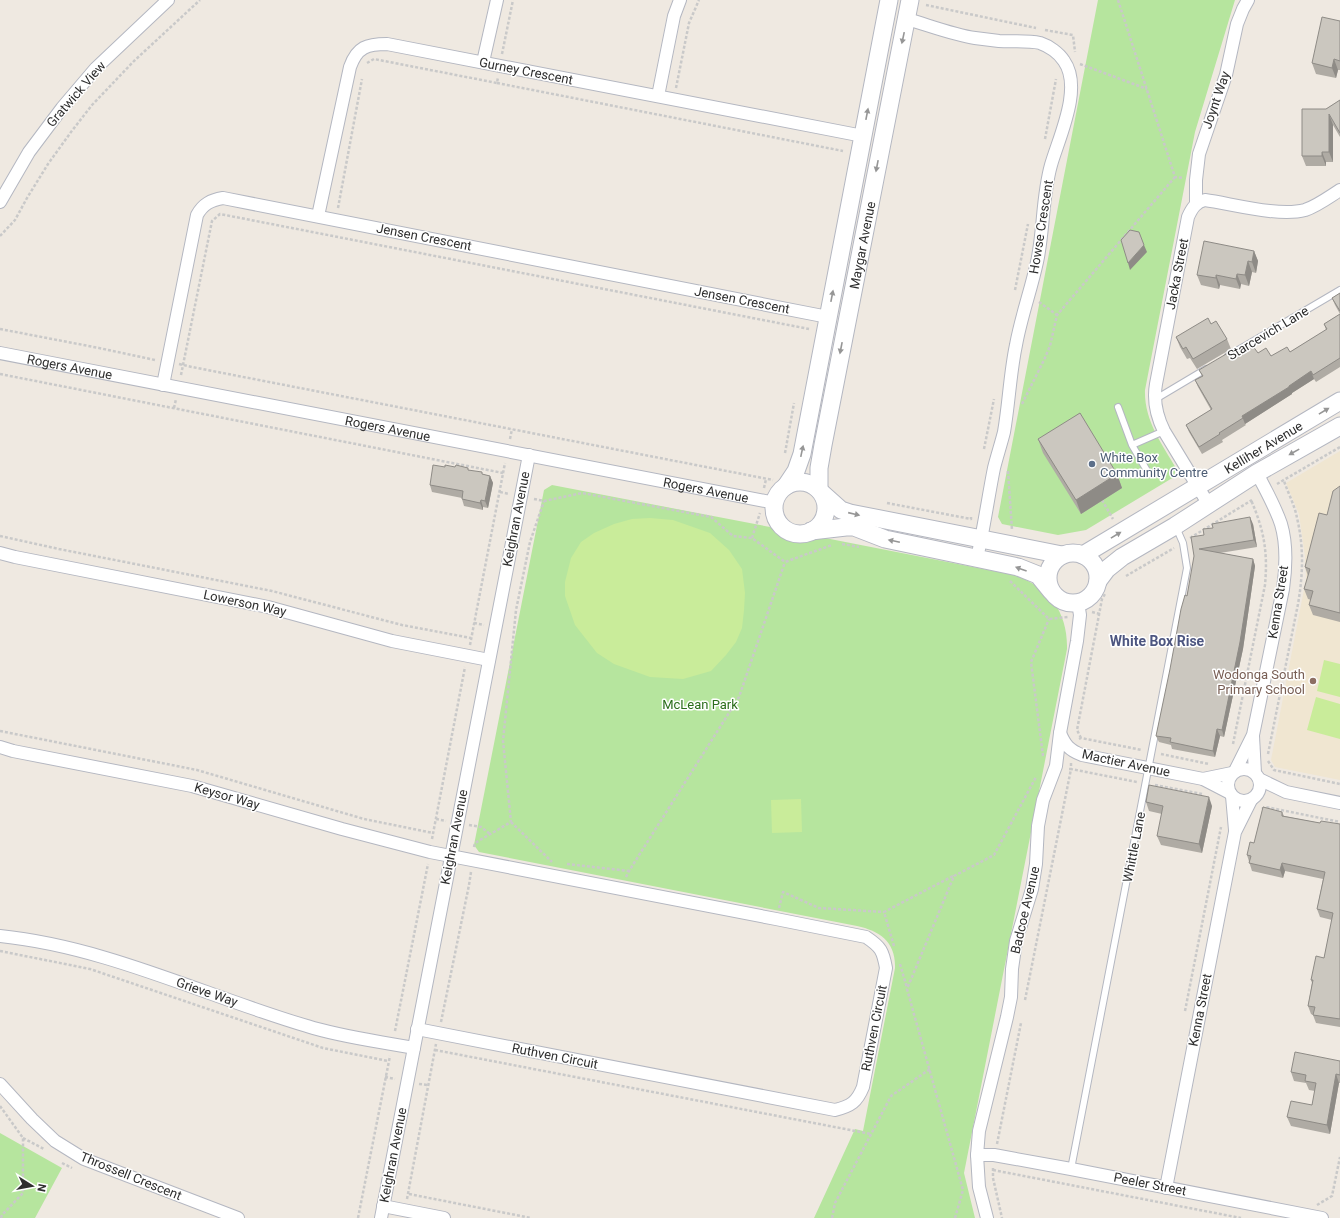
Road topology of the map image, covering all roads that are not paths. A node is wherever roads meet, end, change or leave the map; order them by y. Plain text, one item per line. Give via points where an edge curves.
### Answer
1 (168, 0) edge
2 (497, 0) edge
3 (680, 0) edge
4 (910, 0) edge
5 (1248, 0) edge
6 (887, 8) edge
7 (915, 21) junction
8 (484, 62) junction
9 (658, 96) junction
10 (863, 136) junction
11 (882, 139) junction
12 (1340, 190) edge
13 (0, 202) edge
14 (1196, 203) junction
15 (318, 216) junction
16 (1340, 290) edge
17 (828, 317) junction
18 (847, 320) junction
19 (0, 353) edge
20 (1224, 359) edge
21 (1210, 367) edge
22 (162, 385) junction
23 (1154, 400) junction
24 (1340, 401) edge
25 (1118, 407) dead end
26 (1340, 426) edge
27 (1164, 431) junction
28 (1132, 445) junction
29 (529, 455) junction
30 (1257, 473) junction
31 (1149, 474) dead end
32 (786, 486) junction
33 (1198, 486) junction
34 (821, 492) junction
35 (775, 503) junction
36 (1208, 505) junction
37 (1175, 526) junction
38 (811, 531) junction
39 (981, 539) junction
40 (0, 553) edge
41 (1062, 555) junction
42 (1083, 555) junction
43 (977, 558) junction
44 (1103, 585) junction
45 (1051, 591) junction
46 (1079, 609) junction
47 (489, 660) junction
48 (1060, 733) junction
49 (1253, 735) junction
50 (0, 747) edge
51 (1149, 768) junction
52 (1233, 772) junction
53 (1257, 776) junction
54 (1203, 778) junction
55 (1286, 792) junction
56 (1231, 795) junction
57 (1254, 797) junction
58 (1340, 803) edge
59 (1235, 832) junction
60 (451, 856) junction
61 (0, 936) edge
62 (417, 1029) junction
63 (414, 1048) junction
64 (0, 1084) edge
65 (977, 1155) junction
66 (1071, 1169) junction
67 (1166, 1188) junction
68 (382, 1212) edge
69 (1318, 1217) edge
70 (238, 1218) edge
71 (444, 1218) edge
72 (987, 1218) edge

1 - 13 street, Gratwick View via 96,68 62,108 29,152
2 - 8 street
3 - 9 street via 674,16
4 - 7 street, Maygar Avenue
5 - 14 street, Joynt Way via 1237,24 1226,75 1199,154
6 - 7 street
10 -> 6 street, Maygar Avenue
7 -> 11 street, Maygar Avenue
7 - 39 street, Howse Crescent via 973,37 1031,42 1049,47 1064,61 1071,81 1064,126 1047,186 1041,243 1020,326 1004,432
8 - 9 street, Gurney Crescent
8 - 15 street, Gurney Crescent via 387,44 361,49 353,57 350,67
9 - 10 street, Gurney Crescent
10 - 11 street
17 -> 10 street, Maygar Avenue
11 -> 18 street, Maygar Avenue
12 - 14 street via 1307,209 1294,212 1278,212 1205,200
14 - 23 street, Jacka Street via 1188,217
15 - 17 street, Jensen Crescent
15 - 22 street, Jensen Crescent via 223,198 210,201 202,207 196,215
16 - 20 lane, Starcevich Lane
17 - 18 street
32 -> 17 street, Maygar Avenue via 796,471 802,454
18 -> 34 street, Maygar Avenue via 820,460
19 - 22 street, Rogers Avenue
21 - 23 lane
22 - 29 street, Rogers Avenue
23 - 27 street, Jacka Street via 1158,419
33 -> 24 street, Kelliher Avenue
25 - 28 lane
26 -> 30 street, Kelliher Avenue
27 - 28 lane
27 - 33 street, Jacka Street
28 - 31 lane
29 - 35 street, Rogers Avenue
29 - 47 street, Keighran Avenue
30 - 36 street, Kelliher Avenue
30 - 49 street, Kenna Street via 1281,524 1286,571
32 - 34 street via 807,482
32 - 35 street
33 - 36 street, Jacka Street
42 -> 33 street, Kelliher Avenue
34 - 38 street via 826,502 824,519
34 -> 39 street via 841,510 850,513
35 - 38 street via 777,518 788,530 795,533
36 - 37 street, Kelliher Avenue
37 - 44 street, Kelliher Avenue via 1122,557 1107,569
37 - 51 lane, Whittle Lane via 1183,543 1187,568
43 -> 38 street via 885,539 854,527
39 - 41 street
39 - 43 street, Howse Crescent
40 - 47 street, Lowerson Way via 268,607 392,641
41 - 42 street
41 - 45 street via 1050,567 1048,583
42 - 44 street via 1094,565
45 -> 43 street via 1038,575 1018,567
44 - 46 street via 1096,588
45 - 46 street via 1056,597
46 - 48 street, Badcoe Avenue via 1077,641
47 - 60 street, Keighran Avenue
48 - 51 street, Mactier Avenue via 1065,745 1072,752
48 - 65 street, Badcoe Avenue via 1056,766 1043,800 1032,889 1016,941 1007,1017 979,1131
49 - 52 street, Kenna Street
49 - 53 street, Kenna Street
50 - 60 street, Keysor Way via 192,786 342,829
51 - 54 street, Mactier Avenue
51 - 66 lane, Whittle Lane
52 - 53 street via 1245,768
52 - 54 street, Mactier Avenue
52 - 56 street via 1227,783
53 - 55 street
53 - 57 street via 1260,784
54 - 56 street, Mactier Avenue
55 - 57 street
55 - 58 street
56 - 57 street via 1244,801
56 - 59 street, Kenna Street
57 - 59 street, Kenna Street
59 - 67 street, Kenna Street
60 - 62 street, Keighran Avenue
60 - 62 street, Ruthven Circuit via 776,919 866,938 877,944 884,954 886,968 863,1087 859,1097 852,1104 835,1110
61 - 63 street, Grieve Way via 96,955 306,1026
62 - 63 street, Keighran Avenue
63 - 68 street, Keighran Avenue
64 - 70 street, Throssell Crescent via 56,1142 84,1159
65 - 66 street, Peeler Street via 994,1155
65 - 72 street, Badcoe Avenue via 979,1187
66 - 67 street, Peeler Street
67 - 69 street, Peeler Street
68 - 71 street

